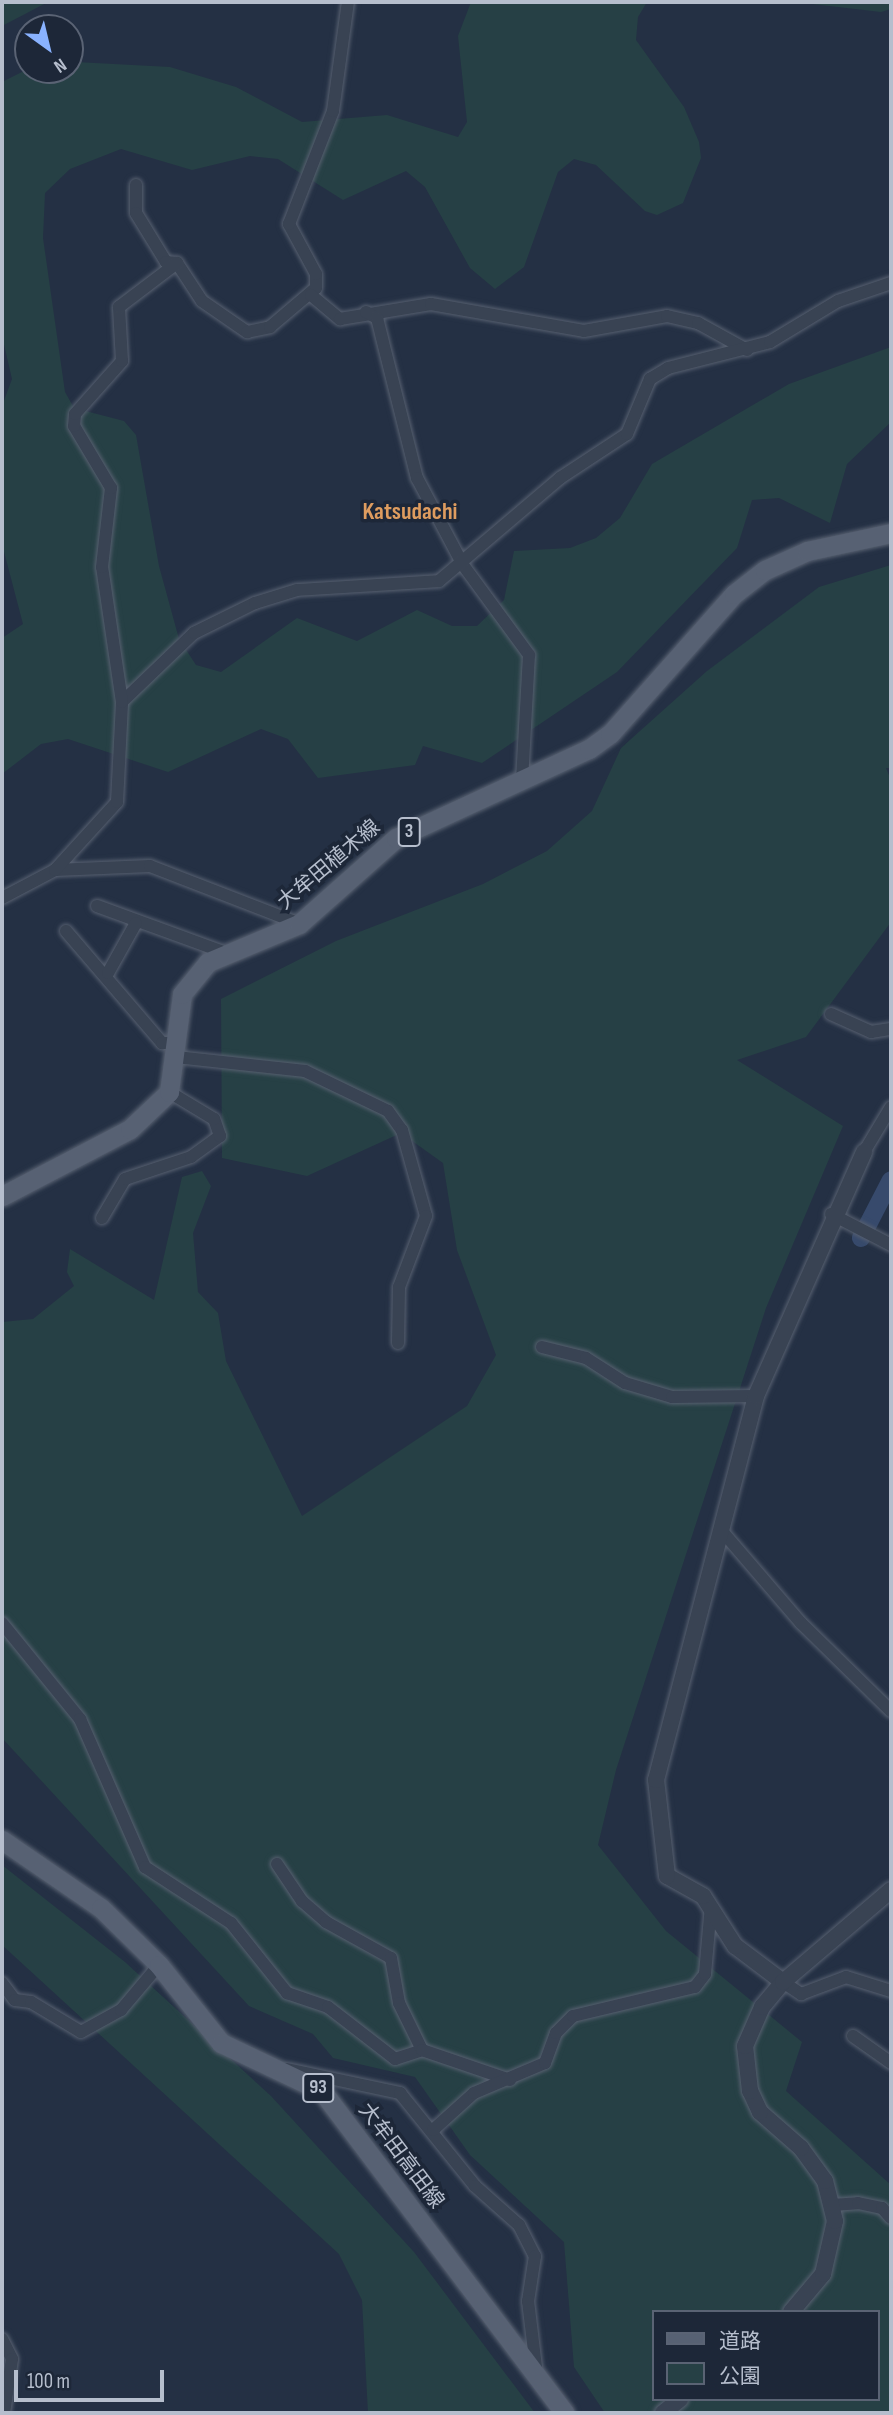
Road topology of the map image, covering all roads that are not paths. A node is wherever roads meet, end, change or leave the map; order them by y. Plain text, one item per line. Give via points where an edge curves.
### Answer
1 (348, 2) edge
2 (136, 185) dead end
3 (177, 263) junction
4 (891, 283) edge
5 (311, 295) junction
6 (366, 312) junction
7 (747, 350) junction
8 (891, 533) edge
9 (463, 565) junction
10 (122, 702) junction
11 (522, 779) junction
12 (55, 870) junction
13 (2, 898) edge
14 (97, 906) dead end
15 (136, 923) junction
16 (299, 924) junction
17 (66, 932) dead end
18 (226, 953) junction
19 (108, 973) junction
20 (831, 1014) dead end
21 (891, 1030) edge
22 (176, 1050) junction
23 (169, 1092) junction
24 (891, 1107) edge
25 (863, 1152) joint
26 (2, 1196) edge
27 (831, 1214) junction
28 (102, 1218) dead end
29 (891, 1244) edge
30 (398, 1343) dead end
31 (541, 1348) dead end
32 (756, 1396) junction
33 (721, 1530) junction
34 (2, 1623) edge
35 (891, 1711) edge
36 (2, 1840) edge
37 (276, 1864) dead end
38 (891, 1890) edge
39 (711, 1904) junction
40 (159, 1965) junction
41 (783, 1982) junction
42 (4, 1991) edge
43 (891, 1991) edge
44 (853, 2036) dead end
45 (422, 2050) junction
46 (891, 2063) edge
47 (279, 2069) junction
48 (510, 2080) junction
49 (433, 2130) junction
50 (832, 2205) junction
51 (891, 2218) edge
52 (793, 2310) edge
53 (2, 2339) edge
54 (537, 2375) junction
55 (678, 2401) edge
56 (4, 2413) edge
57 (565, 2413) edge
58 (663, 2413) edge

1 - 5 street via 333,111 289,225 316,274
2 - 3 street via 136,213 166,262
3 - 5 street via 202,301 247,332 270,327
3 - 10 street via 119,307 122,361 75,414 74,426 111,488 102,567
4 - 7 street via 838,301
5 - 6 street via 331,316
6 - 7 street via 462,306 584,331 667,316 698,323
6 - 9 street via 377,318 416,478
7 - 9 street via 668,368 650,379 626,434 501,525
8 - 11 main road, 大牟田植木線 / 3 via 807,551 765,570 734,594 610,734
9 - 10 street via 439,581 297,590 231,612 194,632
9 - 11 street via 530,655
10 - 12 street via 117,802
11 - 16 main road, 大牟田植木線 / 3 via 396,838
12 - 13 street
12 - 16 street via 150,866
14 - 15 street
15 - 18 street
15 - 19 street
16 - 18 main road, 大牟田植木線 / 3
17 - 19 street
18 - 22 main road, 大牟田植木線 / 3 via 192,976 182,994
19 - 22 street via 162,1043
20 - 21 street via 871,1032
22 - 23 main road, 大牟田植木線 / 3
22 - 30 street via 305,1072 388,1111 402,1130 426,1216 399,1287
23 - 26 main road via 130,1129
23 - 28 street via 214,1119 220,1136 191,1157 125,1179
24 - 25 street
25 - 27 street
27 - 29 street
27 - 32 street
31 - 32 street via 586,1358 625,1383 673,1397
32 - 33 street
33 - 35 street via 800,1623
33 - 39 street via 659,1762 656,1796 667,1875
34 - 45 street via 80,1719 145,1867 231,1923 287,1993 328,2007 395,2059
36 - 40 main road, 大牟田高田線 / 93 via 101,1908
37 - 45 street via 302,1901 326,1922 391,1958 402,2013
38 - 41 street
39 - 41 street via 735,1945
39 - 48 street via 705,1974 695,1987 573,2016 556,2033 545,2063
40 - 42 street via 121,2010 81,2032
40 - 47 main road, 大牟田高田線 / 93 via 221,2043
41 - 43 street via 801,1994 846,1977
41 - 50 street via 751,2027 745,2063 750,2091 770,2124 801,2148 825,2181
44 - 46 street
45 - 48 street
47 - 49 street via 383,2085 410,2102
47 - 54 main road, 大牟田高田線 / 93 via 334,2105
48 - 49 street via 474,2093
49 - 54 street via 534,2248 528,2301
50 - 51 street via 858,2203 882,2208
50 - 52 street via 830,2258 813,2291
53 - 56 street via 12,2360
54 - 57 main road, 大牟田高田線 / 93
55 - 58 street

